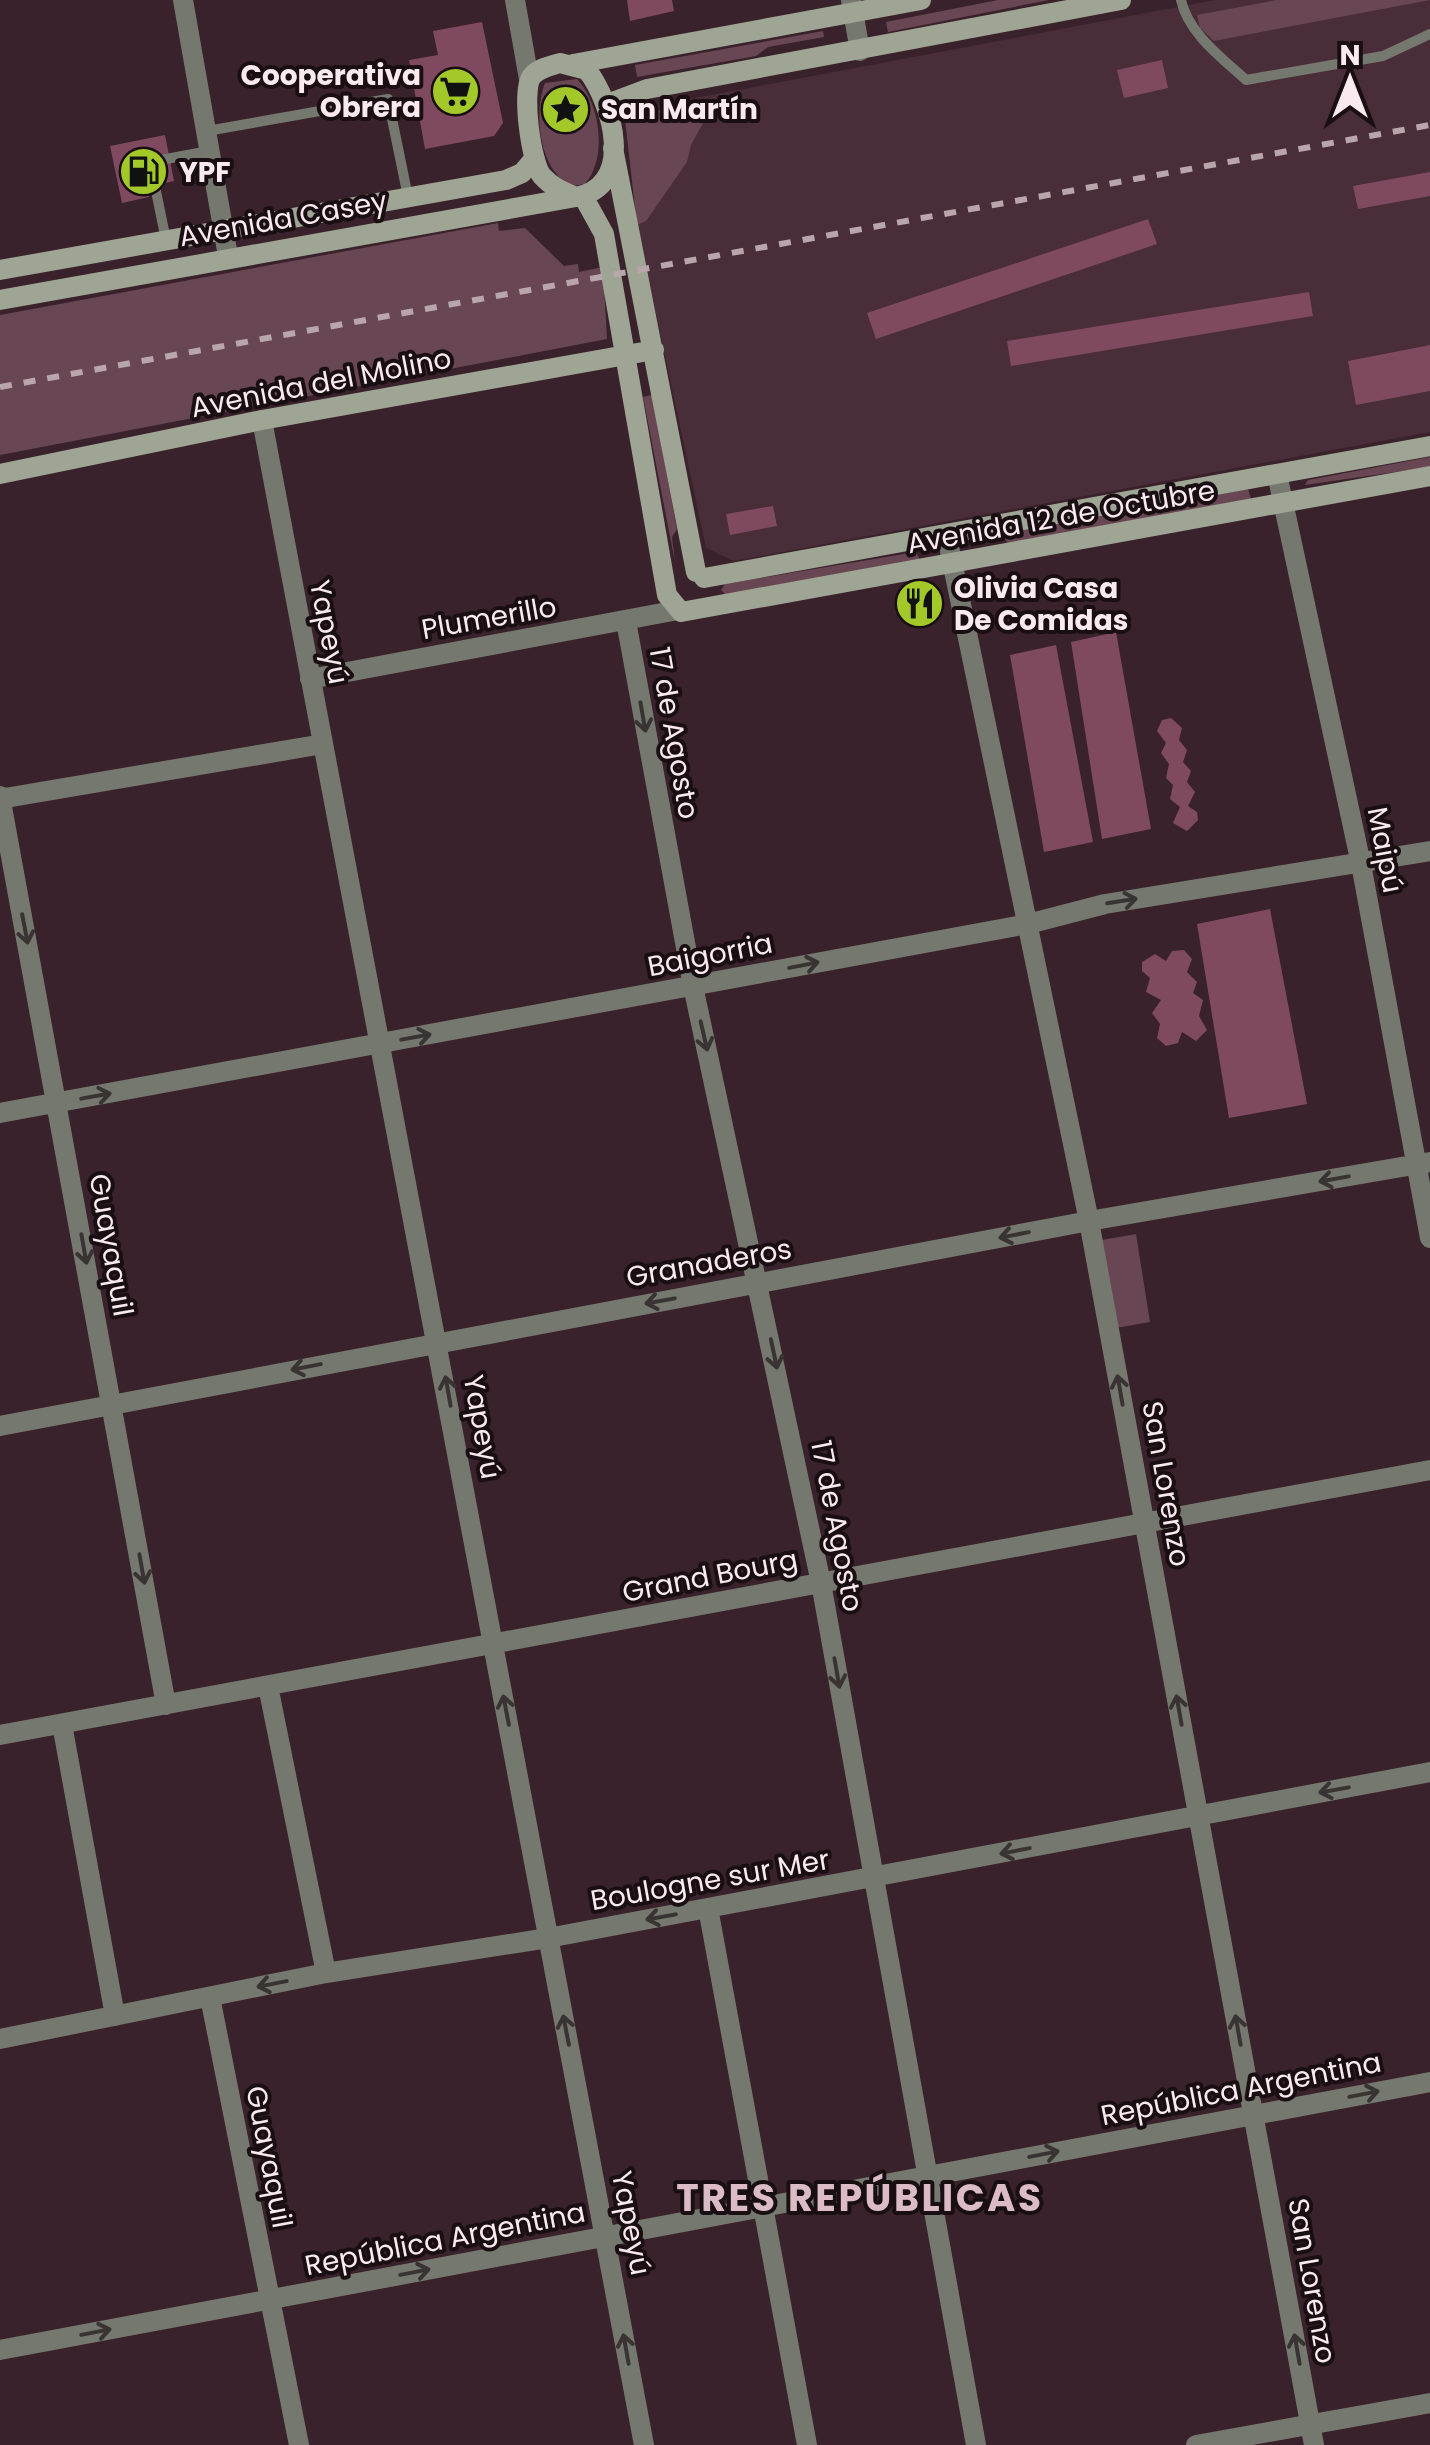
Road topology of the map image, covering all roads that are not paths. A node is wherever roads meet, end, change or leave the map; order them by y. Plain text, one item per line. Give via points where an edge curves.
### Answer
1 (183, 0) edge
2 (516, 0) edge
3 (921, 0) edge
4 (1121, 0) edge
5 (1181, 0) edge
6 (852, 6) edge
7 (1430, 34) edge
8 (860, 51) junction
9 (573, 64) junction
10 (529, 78) junction
11 (607, 104) junction
12 (209, 141) junction
13 (613, 148) junction
14 (534, 160) junction
15 (580, 196) junction
16 (408, 197) junction
17 (225, 229) junction
18 (166, 240) junction
19 (228, 256) junction
20 (0, 270) edge
21 (0, 300) edge
22 (654, 350) junction
23 (626, 354) junction
24 (262, 420) junction
25 (1430, 446) edge
26 (0, 474) edge
27 (1277, 474) junction
28 (1430, 476) edge
29 (1283, 504) junction
30 (948, 536) junction
31 (952, 564) junction
32 (700, 575) junction
33 (668, 586) junction
34 (702, 609) junction
35 (678, 610) junction
36 (626, 621) junction
37 (310, 679) junction
38 (323, 744) junction
39 (0, 798) edge
40 (1430, 851) edge
41 (1361, 864) junction
42 (1028, 924) junction
43 (693, 986) junction
44 (380, 1044) junction
45 (57, 1103) junction
46 (0, 1113) edge
47 (1423, 1164) edge
48 (1089, 1221) junction
49 (1430, 1238) edge
50 (759, 1282) junction
51 (438, 1341) junction
52 (112, 1406) junction
53 (0, 1426) edge
54 (1430, 1470) edge
55 (1145, 1523) junction
56 (821, 1583) junction
57 (493, 1644) junction
58 (268, 1686) junction
59 (166, 1705) junction
60 (62, 1724) junction
61 (0, 1736) edge
62 (1430, 1772) edge
63 (1198, 1815) junction
64 (874, 1878) junction
65 (708, 1908) junction
66 (548, 1938) junction
67 (326, 1974) junction
68 (210, 1997) junction
69 (115, 2016) junction
70 (0, 2039) edge
71 (1430, 2082) edge
72 (1254, 2115) junction
73 (928, 2176) junction
74 (764, 2207) junction
75 (606, 2236) junction
76 (267, 2300) junction
77 (0, 2350) edge
78 (1430, 2403) edge
79 (1313, 2435) edge
80 (299, 2445) edge
81 (644, 2445) edge
82 (806, 2445) edge
83 (976, 2445) edge
84 (1196, 2445) edge

1 - 12 street
2 - 10 street
3 - 6 main road
4 - 8 main road
5 - 7 lane via 1206,43 1246,80 1383,56
6 - 8 street
6 - 9 main road
8 - 11 main road via 648,89
9 - 10 main road via 540,69
9 - 11 main road via 586,70
10 - 14 main road
11 - 13 main road
12 - 16 lane via 388,99
12 - 17 street
12 - 18 lane via 150,162
13 - 15 main road via 611,174 598,190
13 - 22 main road
14 - 15 main road via 556,189
14 - 16 main road, Avenida Casey via 506,180
15 - 19 main road, Avenida Casey
15 - 23 main road via 604,234
16 - 17 main road, Avenida Casey
17 - 18 main road, Avenida Casey
17 - 19 street
18 - 20 main road, Avenida Casey
19 - 21 main road, Avenida Casey
22 - 23 main road, Avenida del Molino
22 - 32 main road
23 - 24 main road, Avenida del Molino
23 - 33 main road
24 - 26 main road, Avenida del Molino
24 - 37 street, Yapeyú
25 - 27 main road, Avenida 12 de Octubre
27 - 29 street, Maipú
27 - 30 main road, Avenida 12 de Octubre
28 - 29 main road, Avenida 12 de Octubre
29 - 31 main road, Avenida 12 de Octubre
29 - 41 street, Maipú
30 - 31 street, San Lorenzo
30 - 32 main road, Avenida 12 de Octubre
31 - 34 main road, Avenida 12 de Octubre
31 - 42 street, San Lorenzo
32 - 33 main road via 678,573
32 - 34 main road via 709,596
33 - 35 main road
34 - 35 main road
35 - 36 street, Plumerillo
36 - 37 street, Plumerillo
36 -> 43 street, 17 de Agosto
37 - 38 street, Yapeyú
38 - 39 street
38 - 44 street, Yapeyú
39 -> 45 street, Guayaquil
40 - 41 street, Baigorria
42 -> 41 street, Baigorria via 1105,904
41 - 47 street, Maipú
43 -> 42 street, Baigorria
42 - 48 street, San Lorenzo
44 -> 43 street, Baigorria
43 -> 50 street, 17 de Agosto
45 -> 44 street, Baigorria
44 - 51 street, Yapeyú
45 - 46 street, Baigorria
45 -> 52 street, Guayaquil
47 -> 48 street, Granaderos
47 - 49 street, Maipú
48 -> 50 street, Granaderos
55 -> 48 street, San Lorenzo
50 -> 51 street, Granaderos
50 -> 56 street, 17 de Agosto
51 -> 52 street, Granaderos
57 -> 51 street, Yapeyú
52 - 53 street, Granaderos
52 -> 59 street, Guayaquil
54 - 55 street, Grand Bourg
55 - 56 street, Grand Bourg
63 -> 55 street, San Lorenzo
56 - 57 street, Grand Bourg
56 -> 64 street, 17 de Agosto
57 - 58 street, Grand Bourg
66 -> 57 street, Yapeyú
58 - 59 street, Grand Bourg
58 - 67 street
59 - 60 street, Grand Bourg
60 - 61 street, Grand Bourg
60 - 69 street
62 -> 63 street, Boulogne sur Mer
63 -> 64 street, Boulogne sur Mer
72 -> 63 street, San Lorenzo
64 - 65 street, Boulogne sur Mer
64 - 73 street, 17 de Agosto
65 -> 66 street, Boulogne sur Mer
65 - 74 street
66 - 67 street, Boulogne sur Mer
75 -> 66 street, Yapeyú
67 -> 68 street, Boulogne sur Mer
68 - 69 street, Boulogne sur Mer
68 - 76 street, Guayaquil
69 - 70 street, Boulogne sur Mer
72 -> 71 street, República Argentina
73 -> 72 street, República Argentina
79 -> 72 street, San Lorenzo
73 - 74 street, República Argentina
73 - 83 street, 17 de Agosto
74 - 75 street, República Argentina
74 - 82 street
76 -> 75 street, República Argentina
81 -> 75 street, Yapeyú
77 -> 76 street, República Argentina
76 - 80 street, Guayaquil
78 - 79 street
79 - 84 street

